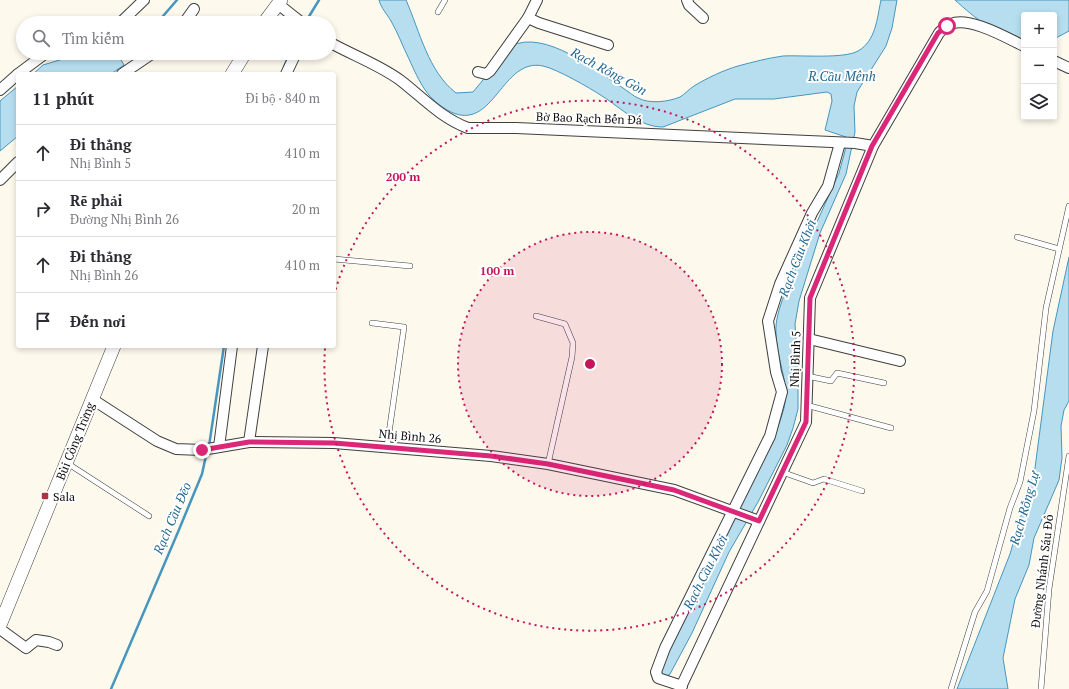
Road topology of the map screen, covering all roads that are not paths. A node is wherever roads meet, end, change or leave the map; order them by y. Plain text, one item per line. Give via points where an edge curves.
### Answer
1 (144, 0) edge
2 (446, 0) edge
3 (538, 0) edge
4 (687, 0) edge
5 (279, 2) edge
6 (194, 9) dead end
7 (438, 12) dead end
8 (127, 16) edge
9 (189, 16) edge
10 (269, 16) edge
11 (294, 16) edge
12 (528, 18) junction
13 (703, 18) dead end
14 (608, 44) dead end
15 (1021, 45) edge
16 (336, 46) edge
17 (37, 60) edge
18 (143, 60) edge
19 (241, 60) edge
20 (293, 60) edge
21 (1057, 62) edge
22 (1069, 68) edge
23 (21, 72) edge
24 (125, 72) edge
25 (233, 72) edge
26 (287, 72) edge
27 (478, 72) dead end
28 (16, 76) edge
29 (1, 88) edge
30 (842, 143) junction
31 (872, 146) junction
32 (16, 164) edge
33 (0, 180) edge
34 (1069, 206) edge
35 (1017, 237) dead end
36 (1059, 249) junction
37 (336, 260) edge
38 (410, 266) dead end
39 (536, 316) dead end
40 (372, 324) dead end
41 (809, 339) junction
42 (113, 348) edge
43 (232, 348) edge
44 (263, 348) edge
45 (900, 361) dead end
46 (807, 376) junction
47 (884, 383) dead end
48 (92, 399) junction
49 (806, 405) junction
50 (891, 428) dead end
51 (249, 442) junction
52 (217, 447) junction
53 (387, 447) junction
54 (1069, 456) edge
55 (66, 463) junction
56 (548, 464) junction
57 (782, 472) junction
58 (862, 491) dead end
59 (734, 510) junction
60 (149, 516) dead end
61 (756, 519) junction
62 (1, 618) edge
63 (0, 629) edge
64 (57, 645) dead end
65 (681, 688) edge
66 (951, 689) edge
67 (1040, 689) edge

1 - 8 street
2 - 7 lane
3 - 12 street
4 - 13 street via 688,5
5 - 10 street
5 - 11 street
6 - 9 street
12 - 14 street
12 - 27 street via 490,71 486,74
15 - 31 street, Nhị Bình 5 via 978,26 963,22 951,24 938,33
16 - 30 street, Bờ Bao Rạch Bến Đá via 399,79 451,120 468,128
17 - 23 street
18 - 24 street
19 - 25 street
20 - 26 street
21 - 22 street
28 - 29 street
30 - 31 street, Bờ Bao Rạch Bến Đá
30 - 59 street via 828,186 812,213 780,284 768,321 776,372 782,392 770,436
31 - 41 street, Nhị Bình 5 via 810,298
32 - 33 street
34 - 36 lane
35 - 36 lane
36 - 66 lane via 1046,308 1034,411 1020,482 1010,508 987,591 975,612
37 - 38 lane
39 - 56 lane via 565,324 573,343
40 - 53 lane via 404,327
41 - 45 street
41 - 46 street, Nhị Bình 5
42 - 48 street, Bùi Công Trừng
43 - 52 street
44 - 51 street
46 - 47 lane via 831,381 836,374
46 - 49 street, Nhị Bình 5
48 - 52 street, Nhị Bình 26 via 176,449 202,450
48 - 55 street, Bùi Công Trừng
49 - 50 lane
49 - 57 street, Nhị Bình 5 via 806,422
51 - 52 street, Nhị Bình 26
51 - 53 street, Nhị Bình 26 via 334,443
53 - 56 street, Nhị Bình 26
54 - 67 lane, Đường Nhánh Sáu Đô via 1048,588
55 - 60 lane
55 - 62 street, Bùi Công Trừng
56 - 59 street, Nhị Bình 26 via 674,490
57 - 58 lane via 813,483 824,479
57 - 61 street, Nhị Bình 5
59 - 61 street, Nhị Bình 26
59 - 65 street via 665,648 656,672 658,678
61 - 65 street, Nhị Bình 5
63 - 64 street via 26,648 36,640

